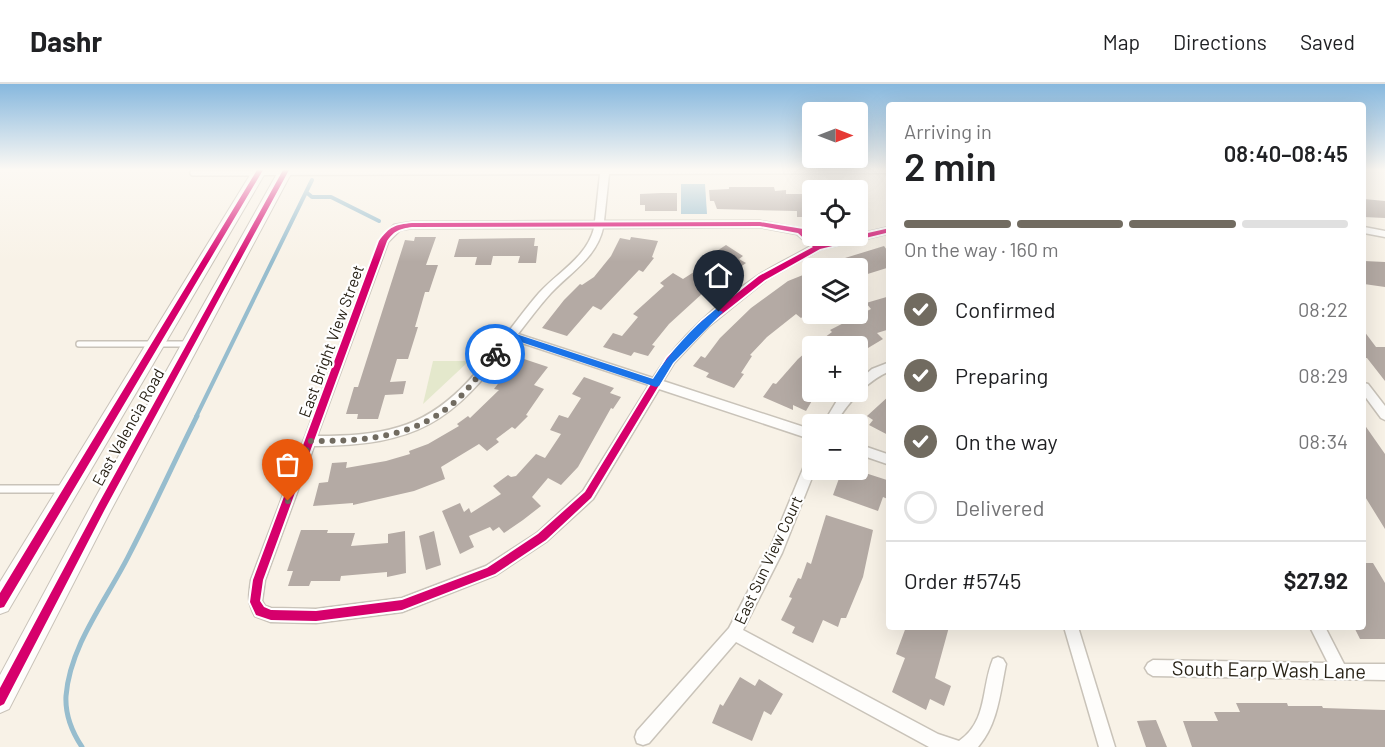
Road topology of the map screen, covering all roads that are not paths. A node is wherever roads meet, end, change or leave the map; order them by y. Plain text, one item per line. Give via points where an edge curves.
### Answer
1 (241, 201) edge
2 (269, 201) edge
3 (601, 201) edge
4 (598, 225) junction
5 (1366, 230) edge
6 (886, 231) edge
7 (1385, 234) edge
8 (818, 247) junction
9 (510, 335) junction
10 (79, 344) dead end
11 (156, 344) junction
12 (190, 344) junction
13 (886, 368) edge
14 (868, 379) edge
15 (656, 383) junction
16 (1366, 390) edge
17 (1385, 415) edge
18 (802, 431) edge
19 (310, 441) junction
20 (868, 452) edge
21 (886, 459) edge
22 (805, 480) edge
23 (68, 488) junction
24 (0, 489) edge
25 (0, 603) edge
26 (1072, 630) edge
27 (1319, 630) edge
28 (734, 633) junction
29 (998, 664) dead end
30 (1153, 668) dead end
31 (1340, 671) junction
32 (1385, 672) edge
33 (0, 700) edge
34 (643, 737) dead end
35 (954, 747) edge
36 (964, 747) edge
37 (1107, 747) edge

1 - 11 main road, East Valencia Road
2 - 12 main road, East Valencia Road
3 - 4 street
4 - 8 street via 760,224 800,231
4 - 9 street via 594,242
4 - 19 street, East Bright View Street via 391,228
5 - 7 street
6 - 8 street
8 - 15 street via 762,278 705,323 670,360
9 - 15 street
9 - 19 street via 469,387 427,421 382,437
10 - 11 lane
11 - 12 lane
11 - 23 main road, East Valencia Road
12 - 33 main road, East Valencia Road
13 - 14 street
15 - 18 street
15 - 19 street, East Bright View Street via 588,495 542,537 491,571 402,605 316,616 271,615 260,611 255,602 258,580
16 - 17 street
20 - 21 street
22 - 28 street, East Sun View Court via 775,553
23 - 24 lane
23 - 25 main road, East Valencia Road
26 - 37 street
27 - 31 street
28 - 34 street, East Sun View Court
28 - 35 street via 934,741
29 - 36 street via 984,725 975,742
30 - 31 street, South Earp Wash Lane
31 - 32 street, South Earp Wash Lane

